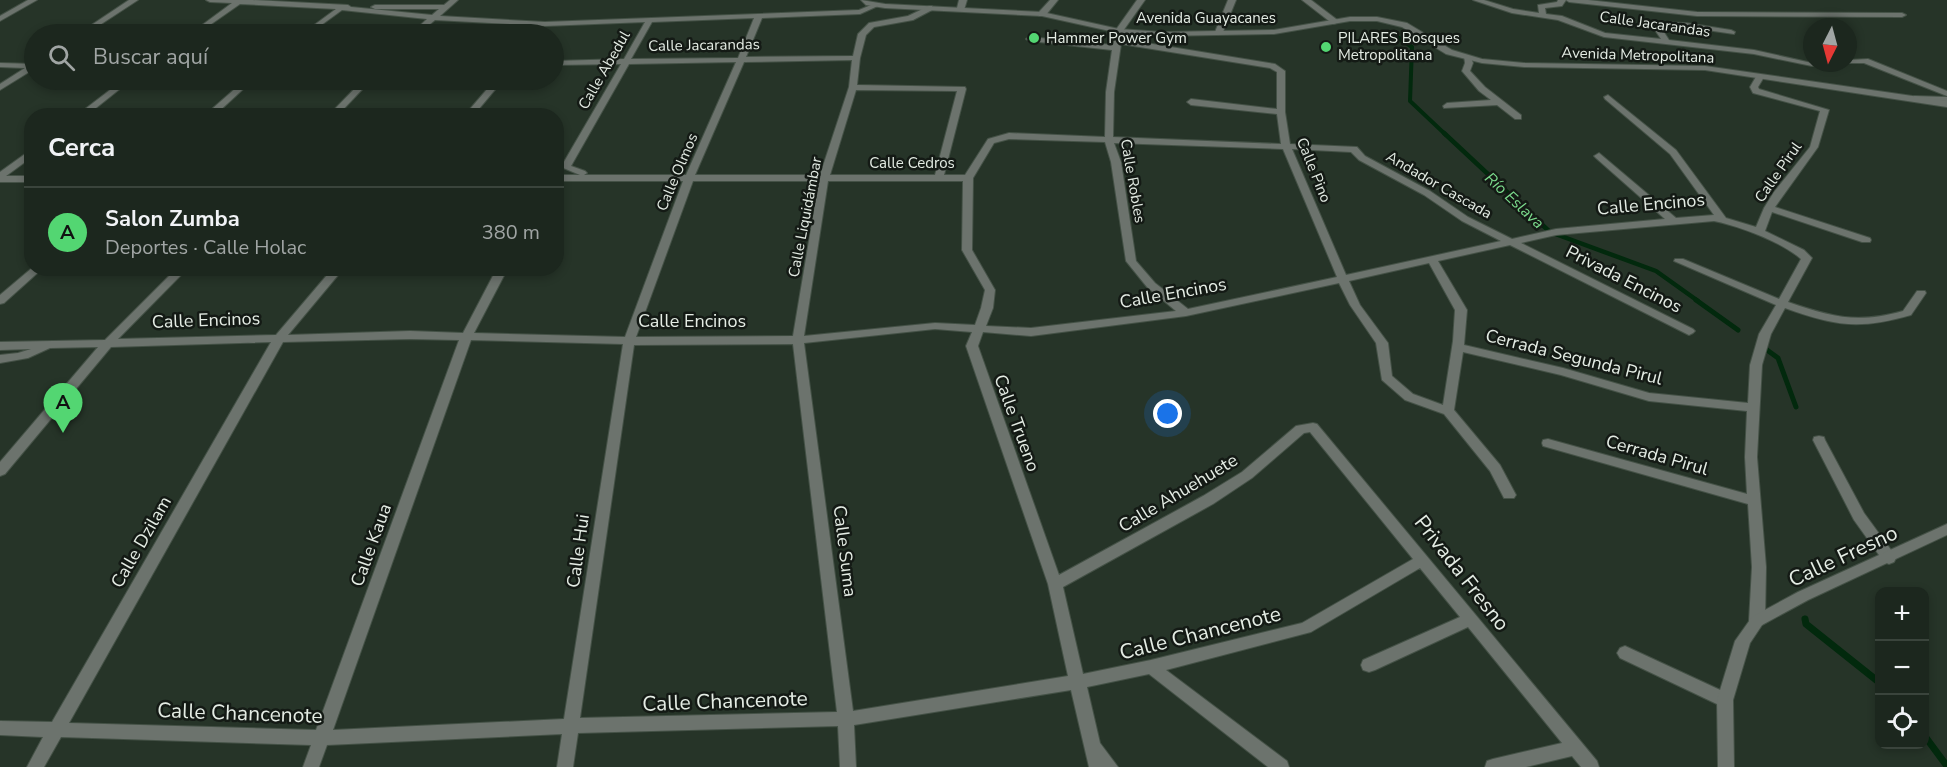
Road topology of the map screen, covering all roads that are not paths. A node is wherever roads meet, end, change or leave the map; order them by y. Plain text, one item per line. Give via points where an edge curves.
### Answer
1 (33, 0) edge
2 (134, 0) edge
3 (210, 0) edge
4 (454, 0) edge
5 (865, 0) edge
6 (1054, 0) edge
7 (1141, 0) edge
8 (1232, 0) edge
9 (1306, 0) edge
10 (1477, 0) edge
11 (1562, 0) edge
12 (1569, 0) edge
13 (240, 1) edge
14 (962, 4) edge
15 (876, 5) junction
16 (446, 7) junction
17 (341, 8) junction
18 (929, 8) junction
19 (1042, 14) junction
20 (1902, 15) dead end
21 (759, 16) junction
22 (1543, 16) junction
23 (432, 18) junction
24 (0, 19) edge
25 (650, 20) junction
26 (1336, 22) junction
27 (97, 24) edge
28 (207, 24) edge
29 (319, 24) edge
30 (425, 24) edge
31 (545, 24) joint
32 (1219, 32) junction
33 (1731, 32) dead end
34 (1030, 39) dead end
35 (1118, 40) junction
36 (1665, 40) junction
37 (856, 58) junction
38 (1467, 58) junction
39 (742, 60) junction
40 (1857, 61) edge
41 (625, 62) junction
42 (1803, 62) edge
43 (564, 63) edge
44 (0, 65) edge
45 (24, 66) edge
46 (24, 72) edge
47 (1760, 77) junction
48 (853, 87) junction
49 (0, 88) edge
50 (114, 90) edge
51 (238, 90) edge
52 (358, 90) edge
53 (490, 90) edge
54 (1947, 92) edge
55 (1608, 97) dead end
56 (1917, 98) junction
57 (1947, 99) edge
58 (1191, 102) dead end
59 (1497, 102) junction
60 (1947, 104) edge
61 (1447, 106) dead end
62 (90, 108) edge
63 (217, 108) edge
64 (340, 108) edge
65 (475, 108) edge
66 (1281, 112) junction
67 (1518, 117) dead end
68 (1109, 140) junction
69 (1286, 145) junction
70 (1354, 149) joint
71 (1599, 156) dead end
72 (24, 158) edge
73 (0, 177) edge
74 (824, 177) junction
75 (24, 178) edge
76 (596, 178) junction
77 (689, 178) junction
78 (939, 178) junction
79 (968, 178) junction
80 (564, 180) edge
81 (1768, 208) junction
82 (1722, 219) junction
83 (1673, 221) junction
84 (1759, 232) junction
85 (1866, 240) dead end
86 (1511, 243) junction
87 (1432, 260) junction
88 (1679, 261) dead end
89 (29, 276) edge
90 (175, 276) edge
91 (332, 276) edge
92 (499, 276) edge
93 (1343, 279) junction
94 (1921, 293) dead end
95 (0, 301) edge
96 (1781, 301) junction
97 (1186, 313) junction
98 (979, 331) junction
99 (1689, 331) dead end
100 (280, 337) junction
101 (466, 337) junction
102 (798, 340) junction
103 (628, 341) junction
104 (108, 342) junction
105 (47, 345) junction
106 (0, 346) edge
107 (1458, 347) junction
108 (0, 359) edge
109 (1754, 408) junction
110 (1448, 411) junction
111 (1313, 427) joint
112 (1819, 440) dead end
113 (1548, 443) dead end
114 (0, 471) edge
115 (1509, 495) dead end
116 (1755, 501) junction
117 (1947, 529) edge
118 (1889, 558) junction
119 (1423, 560) junction
120 (1055, 584) junction
121 (1469, 620) junction
122 (1757, 621) junction
123 (1625, 653) dead end
124 (1369, 665) dead end
125 (1151, 667) junction
126 (1076, 682) junction
127 (1725, 700) junction
128 (846, 719) junction
129 (572, 726) junction
130 (0, 728) edge
131 (58, 728) junction
132 (322, 738) junction
133 (1092, 744) junction
134 (1575, 748) junction
135 (36, 767) edge
136 (311, 767) edge
137 (565, 767) edge
138 (848, 767) edge
139 (1097, 767) edge
140 (1110, 767) edge
141 (1281, 767) edge
142 (1493, 767) edge
143 (1591, 767) edge
144 (1726, 767) edge

1 - 24 street
2 - 27 street
3 - 13 street
4 - 16 street
5 - 15 street
6 - 19 street
7 - 35 street
8 - 32 street
9 - 26 street
10 - 22 street, Calle Jacarandas
11 - 22 street via 1541,7
12 - 20 street via 1697,14
13 - 17 street
13 - 28 street
14 - 18 street, Avenida Guayacanes
14 - 19 street, Avenida Guayacanes
15 - 18 street, Avenida Guayacanes
15 - 21 street, Avenida Guayacanes via 860,12
16 - 17 street
16 - 23 street
17 - 23 street, Avenida Guayacanes
17 - 29 street
18 - 37 street, Calle Liquidámbar via 910,18 867,27
19 - 35 street, Avenida Guayacanes
21 - 25 street, Avenida Guayacanes
21 - 39 street, Calle Olmos
22 - 36 street, Calle Jacarandas via 1604,35
23 - 30 street
23 - 31 street, Avenida Guayacanes
25 - 31 street, Avenida Guayacanes
25 - 41 street, Calle Abedul
26 - 32 street, Avenida Guayacanes via 1275,32
26 - 38 street, Avenida Metropolitana via 1362,18 1391,21
32 - 35 street, Avenida Guayacanes
33 - 36 street via 1655,24
34 - 35 street
35 - 66 street, Calle Pino via 1278,68
35 - 68 street, Calle Robles via 1110,92
36 - 42 street, Calle Jacarandas
37 - 39 street, Calle Jacarandas
37 - 48 street, Calle Liquidámbar
38 - 47 street, Avenida Metropolitana via 1524,65 1705,68
38 - 59 street via 1466,70
39 - 41 street, Calle Jacarandas
39 - 77 street, Calle Olmos
40 - 54 street via 1865,61
41 - 43 street, Calle Jacarandas
41 - 76 street, Calle Abedul via 566,167
44 - 45 street
46 - 49 street
47 - 56 street, Avenida Metropolitana
47 - 81 street, Calle Pirul via 1755,91 1825,110 1814,147
48 - 74 street, Calle Liquidámbar
48 - 78 street via 962,89
50 - 62 street
51 - 63 street
52 - 64 street
53 - 65 street
55 - 82 street via 1673,152
56 - 57 street
56 - 60 street, Avenida Metropolitana
58 - 66 street
59 - 61 street
59 - 67 street
66 - 69 street, Calle Pino
68 - 69 street, Calle Cedros
68 - 79 street, Calle Cedros via 999,138 990,141
68 - 97 street, Calle Robles via 1131,261 1151,285
69 - 70 street, Calle Cedros
69 - 93 street, Calle Pino
70 - 86 street, Andador Cascada via 1362,158
71 - 83 street
72 - 73 street
73 - 75 street
74 - 77 street, Calle Cedros
74 - 78 street, Calle Cedros
74 - 102 street, Calle Liquidámbar
76 - 77 street, Calle Cedros
76 - 80 street, Calle Cedros
77 - 103 street, Calle Olmos
78 - 79 street, Calle Cedros
79 - 98 street, Calle Trueno via 967,250 990,290
81 - 84 street, Calle Pirul
81 - 85 street
82 - 83 street, Calle Encinos
82 - 84 street, Calle Encinos
83 - 86 street, Calle Encinos via 1552,233
84 - 96 street, Calle Encinos via 1807,258
86 - 87 street, Calle Encinos
86 - 99 street, Privada Encinos via 1627,297
87 - 93 street, Calle Encinos
87 - 107 street via 1461,310
88 - 96 street
89 - 95 street
90 - 104 street
91 - 100 street, Calle Dzilam
92 - 101 street
93 - 97 street, Calle Encinos
93 - 110 street, Calle Pino via 1382,343 1386,377 1408,397
94 - 96 street via 1907,313 1876,322 1844,321
96 - 109 street, Calle Encinos via 1756,365
97 - 98 street, Calle Encinos via 1051,330
98 - 102 street, Calle Encinos via 935,326
98 - 120 street, Calle Trueno via 972,346 977,367
100 - 101 street, Calle Encinos
100 - 104 street, Calle Encinos
100 - 131 street, Calle Dzilam
101 - 103 street, Calle Encinos
101 - 132 street, Calle Kaua
102 - 103 street, Calle Encinos
102 - 128 street, Calle Suma
103 - 129 street, Calle Hui
104 - 105 street, Calle Encinos
104 - 114 street
105 - 106 street, Calle Encinos
105 - 108 street via 18,358
107 - 109 street, Cerrada Segunda Pirul via 1649,397
107 - 110 street
109 - 116 street, Calle Encinos via 1751,457
110 - 115 street via 1495,468
111 - 119 street, Privada Fresno
111 - 120 street, Calle Ahuehuete via 1300,429 1247,475 1208,500
112 - 118 street via 1859,516
113 - 116 street, Cerrada Pirul
116 - 122 street, Calle Encinos
117 - 118 street, Calle Fresno
118 - 122 street, Calle Fresno
119 - 121 street, Privada Fresno
119 - 125 street, Calle Chancenote via 1306,628
120 - 126 street, Calle Trueno
121 - 124 street
121 - 134 street, Privada Fresno
122 - 127 street, Calle Encinos via 1743,641
123 - 127 street
125 - 126 street, Calle Chancenote
125 - 141 street
126 - 128 street, Calle Chancenote
126 - 133 street, Calle Trueno
127 - 144 street, Calle Encinos
128 - 129 street, Calle Chancenote
128 - 138 street, Calle Suma
129 - 132 street, Calle Chancenote
129 - 137 street, Calle Hui
130 - 131 street, Calle Chancenote
131 - 132 street, Calle Chancenote
131 - 135 street, Calle Dzilam
132 - 136 street, Calle Kaua
133 - 139 street, Calle Trueno
133 - 140 street
134 - 142 street
134 - 143 street, Privada Fresno

